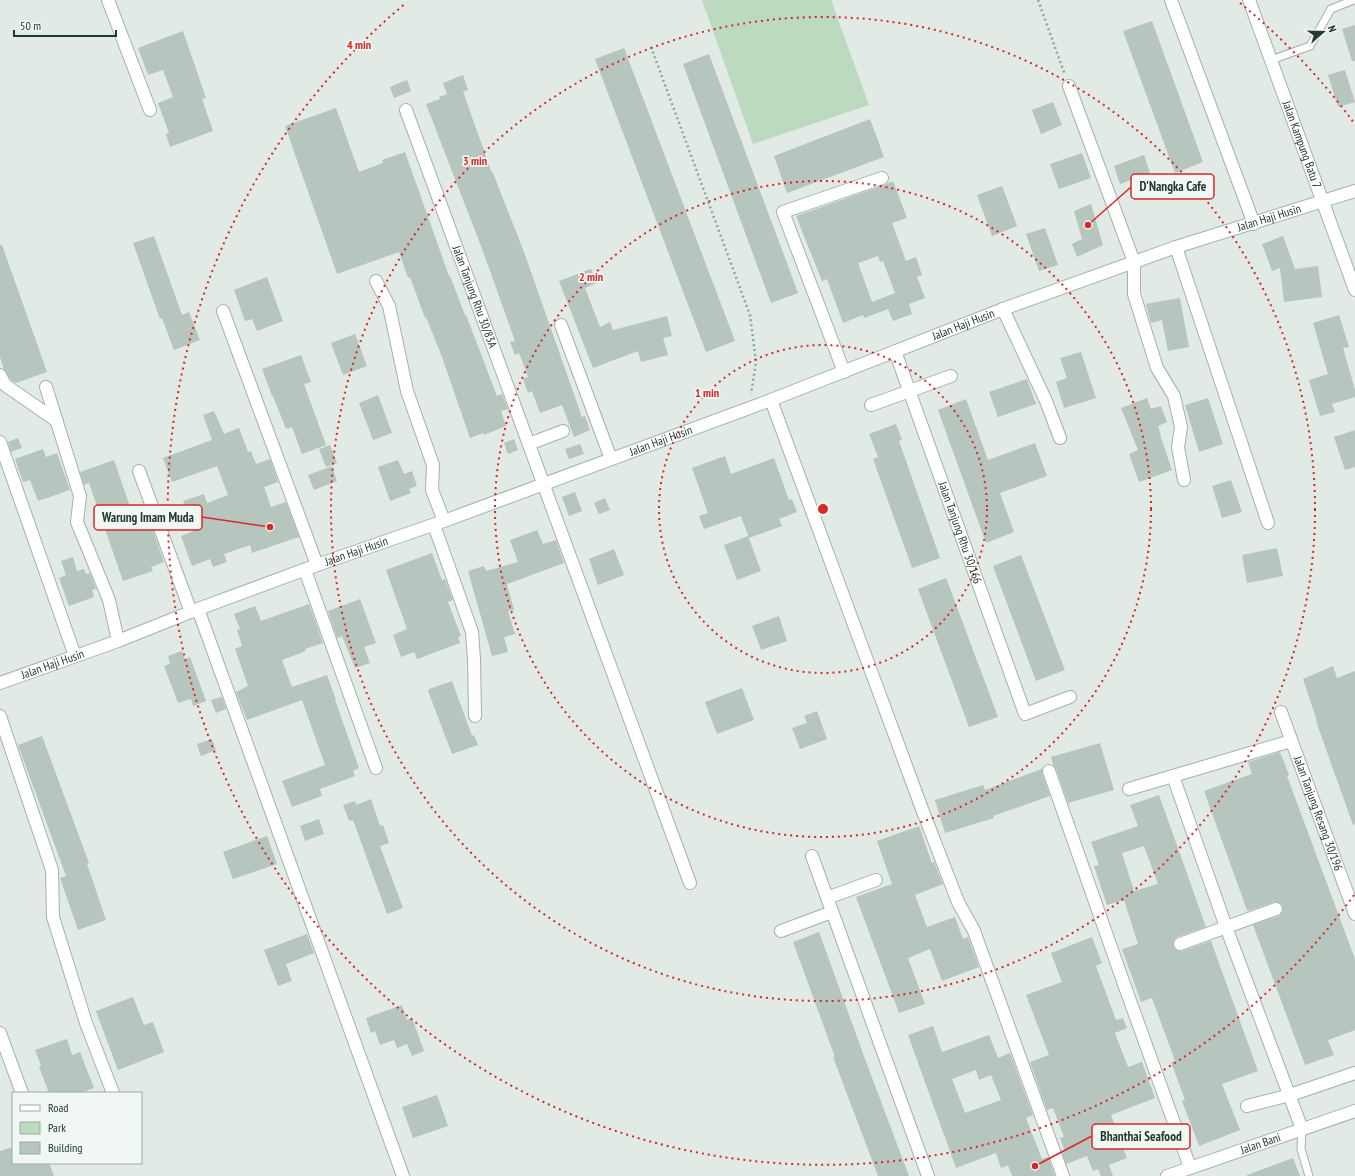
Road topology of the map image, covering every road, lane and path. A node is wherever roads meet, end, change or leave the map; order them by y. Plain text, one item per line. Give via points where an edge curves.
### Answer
1 (108, 0) edge
2 (1038, 0) edge
3 (1172, 0) edge
4 (1249, 0) edge
5 (1354, 0) edge
6 (651, 47) dead end
7 (1271, 60) junction
8 (1069, 86) joint
9 (150, 110) dead end
10 (406, 110) dead end
11 (882, 178) dead end
12 (1355, 192) edge
13 (1323, 202) junction
14 (1254, 224) junction
15 (1176, 247) junction
16 (1134, 262) junction
17 (376, 281) dead end
18 (1355, 290) edge
19 (1003, 309) junction
20 (223, 311) dead end
21 (561, 325) dead end
22 (895, 351) junction
23 (844, 372) junction
24 (0, 375) edge
25 (951, 376) dead end
26 (46, 387) dead end
27 (909, 392) junction
28 (771, 400) junction
29 (871, 405) dead end
30 (749, 408) junction
31 (57, 421) junction
32 (563, 431) dead end
33 (1060, 438) dead end
34 (0, 442) edge
35 (529, 444) junction
36 (611, 459) junction
37 (139, 471) dead end
38 (1184, 480) dead end
39 (544, 484) junction
40 (439, 523) junction
41 (1268, 523) dead end
42 (317, 565) junction
43 (305, 570) junction
44 (194, 610) junction
45 (118, 641) junction
46 (75, 656) junction
47 (0, 684) edge
48 (1070, 697) dead end
49 (1281, 712) dead end
50 (0, 716) edge
51 (475, 716) dead end
52 (1291, 741) junction
53 (376, 768) dead end
54 (1049, 771) dead end
55 (1173, 776) junction
56 (1129, 789) dead end
57 (812, 856) dead end
58 (876, 880) dead end
59 (690, 883) dead end
60 (827, 898) junction
61 (1276, 909) dead end
62 (832, 912) junction
63 (1355, 914) edge
64 (1226, 927) junction
65 (781, 931) dead end
66 (1180, 944) dead end
67 (0, 1033) edge
68 (1355, 1073) edge
69 (22, 1092) edge
70 (113, 1092) edge
71 (1290, 1095) junction
72 (1247, 1106) dead end
73 (1355, 1112) edge
74 (1302, 1129) junction
75 (1190, 1168) junction
76 (403, 1176) edge
77 (928, 1176) edge
78 (1062, 1176) edge
79 (1167, 1176) edge
80 (1309, 1176) edge

1 - 9 street
2 - 8 path
3 - 14 street
4 - 7 street, Jalan Kampung Batu 7
5 - 7 lane via 1330,9 1310,46
6 - 30 path via 750,315 756,362
7 - 13 street, Jalan Kampung Batu 7
8 - 16 street
10 - 35 street, Jalan Tanjung Rhu 30/83A
11 - 23 street via 783,212
12 - 13 street, Jalan Haji Husin
13 - 14 street, Jalan Haji Husin
13 - 18 street, Jalan Kampung Batu 7
14 - 15 street, Jalan Haji Husin
15 - 16 street, Jalan Haji Husin
15 - 41 street
16 - 19 street, Jalan Haji Husin
16 - 38 street via 1134,294 1157,368 1174,396 1181,427 1178,447
17 - 40 street via 389,306 407,391 433,465 432,490
19 - 22 street, Jalan Haji Husin
19 - 33 street via 1046,401
20 - 42 street
21 - 36 street
22 - 23 street, Jalan Haji Husin
22 - 27 street, Jalan Tanjung Rhu 30/166
23 - 28 street, Jalan Haji Husin
24 - 31 street via 5,385
25 - 27 street
26 - 31 street
27 - 29 street
27 - 48 street, Jalan Tanjung Rhu 30/166 via 1025,714
28 - 30 street, Jalan Haji Husin
28 - 78 street via 925,816 958,902 974,931
30 - 36 street, Jalan Haji Husin
31 - 45 street via 80,496 78,522 109,600
32 - 35 street
34 - 46 street
35 - 39 street, Jalan Tanjung Rhu 30/83A
36 - 39 street, Jalan Haji Husin
37 - 44 street
39 - 40 street, Jalan Haji Husin
39 - 59 street, Jalan Tanjung Rhu 30/83A
40 - 42 street, Jalan Haji Husin
40 - 51 street via 472,632
42 - 43 street, Jalan Haji Husin
43 - 44 street, Jalan Haji Husin
43 - 53 street
44 - 45 street, Jalan Haji Husin
44 - 76 street
45 - 46 street, Jalan Haji Husin
46 - 47 street, Jalan Haji Husin
49 - 52 street, Jalan Tanjung Resang 30/196
50 - 70 street via 52,870 53,917 86,1023
52 - 55 street
52 - 63 street, Jalan Tanjung Resang 30/196
54 - 75 street
55 - 56 street
55 - 64 street
57 - 60 street
58 - 60 street
60 - 62 street
61 - 64 street
62 - 65 street
62 - 77 street
64 - 66 street
64 - 71 street
67 - 69 street
68 - 71 street
71 - 72 street
71 - 74 street
73 - 74 street, Jalan Bani
74 - 75 street, Jalan Bani
74 - 80 lane via 1301,1149
75 - 79 street, Jalan Bani

